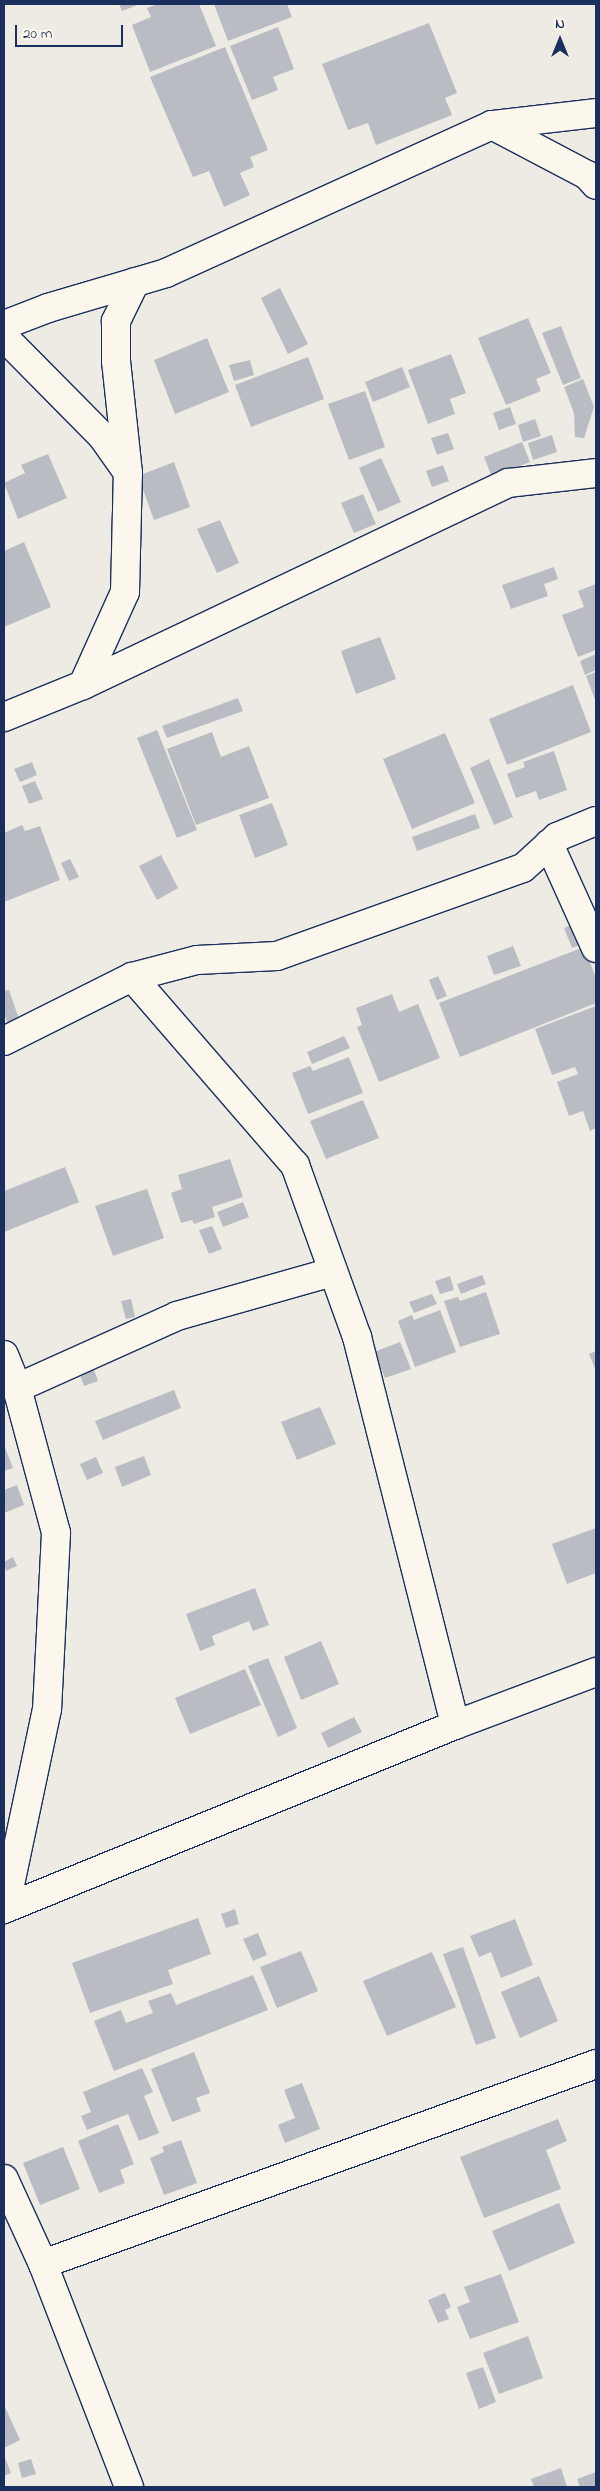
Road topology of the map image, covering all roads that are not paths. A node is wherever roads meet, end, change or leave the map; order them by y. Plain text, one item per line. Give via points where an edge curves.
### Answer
1 (596, 113) edge
2 (492, 125) junction
3 (596, 185) edge
4 (135, 282) junction
5 (4, 325) edge
6 (4, 337) edge
7 (128, 473) junction
8 (596, 473) edge
9 (83, 684) junction
10 (4, 717) edge
11 (596, 821) edge
12 (549, 844) junction
13 (596, 948) edge
14 (132, 977) junction
15 (4, 1041) edge
16 (333, 1272) junction
17 (4, 1355) edge
18 (17, 1388) junction
19 (596, 1672) edge
20 (455, 1726) junction
21 (5, 1909) edge
22 (596, 2064) edge
23 (4, 2180) edge
24 (43, 2264) junction
25 (129, 2487) edge

1 - 2 street
2 - 3 street via 587,174
2 - 4 street via 166,273
4 - 5 street
4 - 7 street via 116,321 116,361
6 - 7 street via 102,436
7 - 9 street via 125,592
8 - 9 street via 508,483
9 - 10 street
11 - 12 street
12 - 13 street
12 - 14 street via 524,868 276,956 197,960
14 - 15 street
14 - 16 street via 295,1165
16 - 18 street via 177,1316
16 - 20 street via 357,1337
17 - 18 street
18 - 21 street via 56,1533 47,1709
19 - 20 street
20 - 21 street
22 - 24 street
23 - 24 street
24 - 25 street

